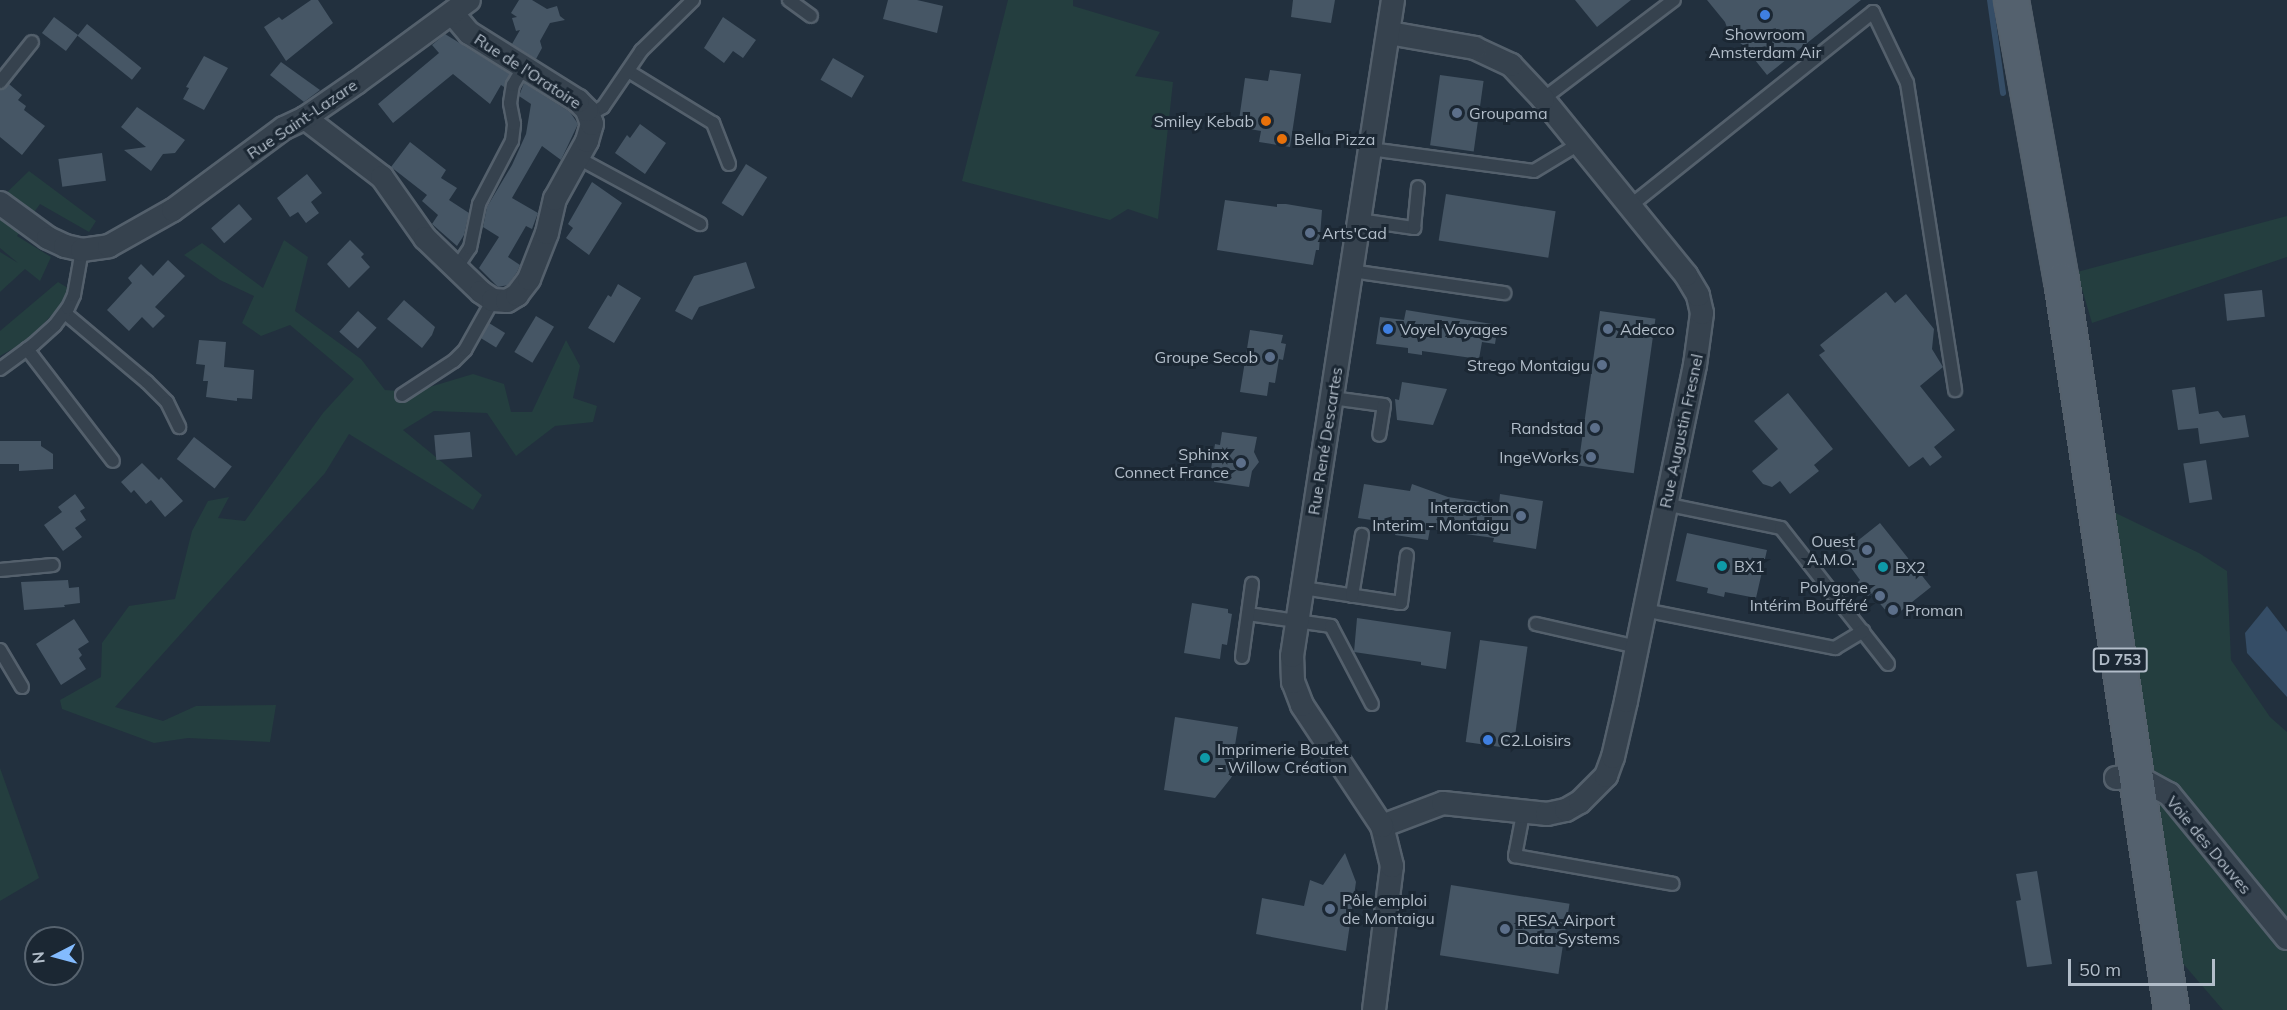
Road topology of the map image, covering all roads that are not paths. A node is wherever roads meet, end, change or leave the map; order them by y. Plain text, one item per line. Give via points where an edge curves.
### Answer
1 (693, 0) edge
2 (789, 0) edge
3 (1393, 0) edge
4 (1674, 0) edge
5 (2011, 0) edge
6 (460, 7) edge
7 (811, 16) dead end
8 (1389, 33) junction
9 (32, 42) dead end
10 (523, 68) junction
11 (628, 71) junction
12 (0, 82) edge
13 (1543, 99) junction
14 (589, 115) junction
15 (305, 118) junction
16 (1580, 144) junction
17 (1370, 149) junction
18 (578, 158) junction
19 (729, 164) dead end
20 (1418, 187) dead end
21 (0, 203) edge
22 (1630, 206) junction
23 (1359, 220) junction
24 (700, 224) dead end
25 (74, 248) junction
26 (457, 267) junction
27 (1351, 271) junction
28 (1504, 293) dead end
29 (493, 300) junction
30 (65, 313) junction
31 (27, 349) junction
32 (0, 369) edge
33 (1955, 390) dead end
34 (402, 395) dead end
35 (1332, 398) junction
36 (179, 427) dead end
37 (1379, 435) dead end
38 (113, 460) dead end
39 (1665, 504) junction
40 (1362, 535) dead end
41 (1407, 555) dead end
42 (53, 565) dead end
43 (0, 570) edge
44 (1252, 584) dead end
45 (1303, 588) junction
46 (1352, 596) junction
47 (1644, 610) junction
48 (1248, 614) junction
49 (1298, 622) junction
50 (1536, 624) dead end
51 (1863, 631) junction
52 (1637, 647) junction
53 (0, 650) edge
54 (1242, 657) dead end
55 (1888, 663) dead end
56 (22, 687) dead end
57 (1372, 704) dead end
58 (2126, 777) junction
59 (1523, 814) junction
60 (1382, 826) junction
61 (1673, 884) dead end
62 (2287, 938) edge
63 (1374, 1010) edge
64 (2150, 1010) edge
65 (2171, 1010) edge

1 - 11 lane via 641,51
2 - 7 lane
3 - 8 street
4 - 13 lane
5 - 58 main road, D 753 via 2061,280
6 - 10 street, Rue de l'Oratoire via 469,33
6 - 15 street, Rue Saint-Lazare
8 - 13 street, Rue Augustin Fresnel via 1475,48 1511,65
8 - 17 street, Rue René Descartes
9 - 12 lane
10 - 14 street, Rue de l'Oratoire via 578,101
10 - 26 lane via 513,85 510,103 512,141 479,204 470,248
11 - 14 lane via 603,106
11 - 19 lane via 713,123
13 - 16 street, Rue Augustin Fresnel
14 - 18 street, Rue de l'Oratoire via 592,124
15 - 25 street, Rue Saint-Lazare via 284,128 211,184 143,229 110,246
15 - 26 street via 382,177 425,238
16 - 17 lane via 1534,171
16 - 22 street, Rue Augustin Fresnel
17 - 23 street, Rue René Descartes
18 - 24 lane
18 - 29 street, Rue de l'Oratoire via 555,199 529,279 517,296 507,302
20 - 23 lane via 1414,228
21 - 25 street via 48,238
22 - 33 lane via 1873,12 1907,83
22 - 39 street, Rue Augustin Fresnel via 1686,275 1698,295 1702,313 1695,365
23 - 27 street, Rue René Descartes
25 - 30 lane via 74,295
26 - 29 street
27 - 28 lane
27 - 35 street, Rue René Descartes
29 - 34 lane via 465,350
30 - 31 lane
30 - 36 lane via 147,382 167,402
31 - 32 lane
31 - 38 lane
35 - 37 lane via 1384,405
35 - 45 street, Rue René Descartes
39 - 47 street, Rue Augustin Fresnel
39 - 51 lane via 1781,528
40 - 46 lane
41 - 46 lane via 1401,603
42 - 43 lane
44 - 48 lane
45 - 46 lane
45 - 49 street, Rue René Descartes
47 - 51 lane via 1835,648
47 - 52 street, Rue Augustin Fresnel
48 - 49 lane
48 - 54 lane
49 - 57 lane via 1331,626
49 - 60 street, Rue René Descartes via 1292,656 1302,705
50 - 52 lane
51 - 55 lane
52 - 59 street, Rue Augustin Fresnel via 1606,776 1594,791 1566,810
53 - 56 lane
58 - 62 street, Voie des Douves via 2169,794
58 - 64 main road, D 753
58 - 65 main road, D 753
59 - 60 street, Rue Augustin Fresnel via 1443,803
59 - 61 lane via 1515,856
60 - 63 street, Rue René Descartes via 1392,866 1392,887

